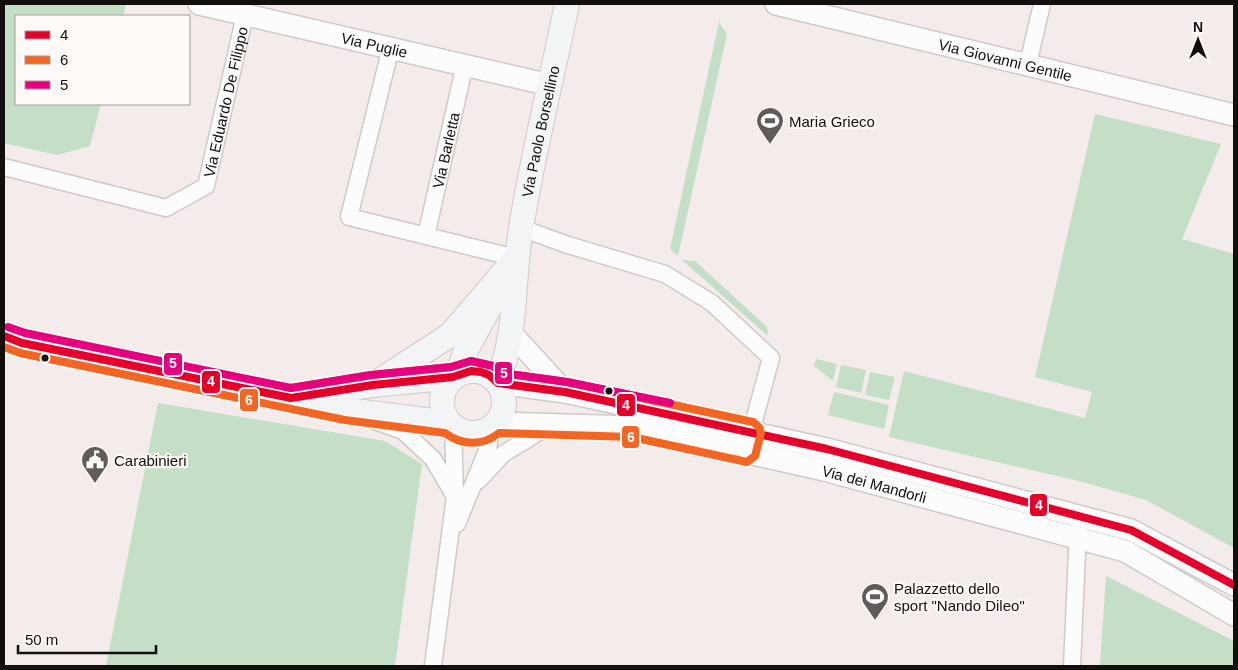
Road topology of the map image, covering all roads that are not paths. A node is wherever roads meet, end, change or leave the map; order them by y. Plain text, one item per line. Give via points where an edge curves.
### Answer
1 (199, 4) edge
2 (567, 4) edge
3 (776, 4) edge
4 (1042, 4) edge
5 (245, 14) junction
6 (391, 47) junction
7 (465, 64) junction
8 (1028, 64) junction
9 (550, 85) junction
10 (1234, 115) edge
11 (4, 167) edge
12 (520, 228) junction
13 (426, 236) junction
14 (516, 258) junction
15 (511, 333) junction
16 (10, 340) edge
17 (455, 376) junction
18 (497, 382) junction
19 (374, 385) junction
20 (565, 392) junction
21 (291, 398) junction
22 (347, 410) junction
23 (451, 424) junction
24 (494, 425) junction
25 (550, 426) junction
26 (751, 432) junction
27 (473, 488) junction
28 (455, 496) junction
29 (1078, 526) junction
30 (450, 540) junction
31 (1234, 585) edge
32 (1234, 614) edge
33 (433, 666) edge
34 (1072, 666) edge

1 - 5 street, Via Puglie
2 - 9 main road, Via Paolo Borsellino
3 - 8 street, Via Giovanni Gentile
4 - 8 street
5 - 6 street, Via Puglie
5 - 11 street, Via Eduardo De Filippo via 206,186 166,208
6 - 7 street, Via Puglie
6 - 13 street via 349,217
7 - 9 street, Via Puglie
7 - 13 street, Via Barletta
8 - 10 street, Via Giovanni Gentile
9 - 12 main road, Via Paolo Borsellino
12 - 14 main road, Via Paolo Borsellino
12 - 26 street via 666,274 712,303 771,358
13 - 14 street
14 - 15 main road, Via Paolo Borsellino
14 - 17 main road
14 - 19 main road via 450,335
15 - 18 main road, Via Paolo Borsellino via 506,361
15 - 20 street
16 - 21 main road
17 - 18 main road via 480,372
17 - 19 main road
17 - 23 main road via 442,394 443,414
18 - 20 street, Via dei Mandorli
18 - 24 main road via 504,408
19 - 21 main road
20 - 26 street, Via dei Mandorli
21 - 22 main road
22 - 23 main road
22 - 28 street via 403,431 432,459
23 - 24 main road via 460,431 476,434
23 - 28 street
24 - 25 street, Via dei Mandorli
24 - 27 street
25 - 27 street via 503,454
25 - 29 street, Via dei Mandorli via 621,426 649,430
26 - 29 street, Via dei Mandorli via 827,449
27 - 30 street
28 - 30 street
29 - 31 street, Via dei Mandorli via 1131,530
29 - 32 street, Via dei Mandorli
29 - 34 street
30 - 33 street

